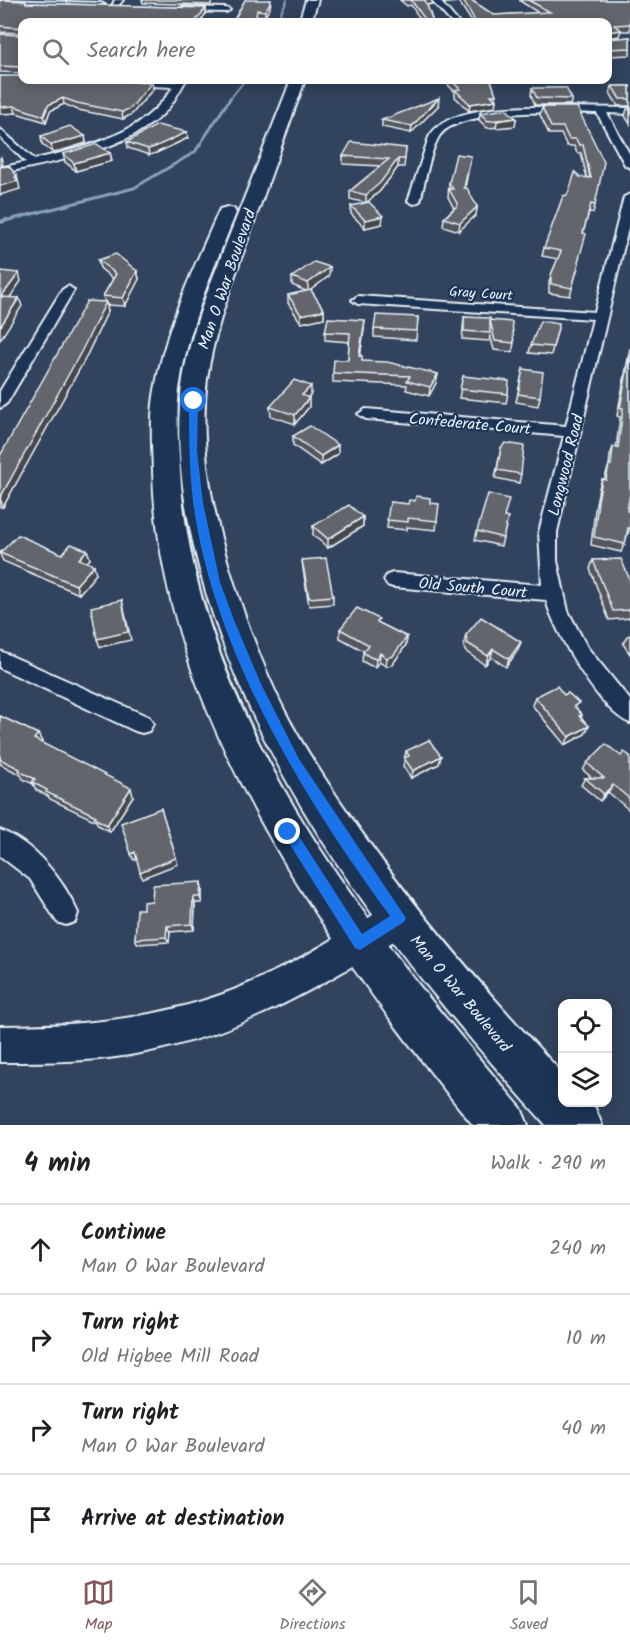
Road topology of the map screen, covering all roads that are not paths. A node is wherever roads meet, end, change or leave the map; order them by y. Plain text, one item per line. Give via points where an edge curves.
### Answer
1 (312, 0) edge
2 (435, 0) edge
3 (0, 2) edge
4 (118, 3) edge
5 (127, 6) edge
6 (173, 8) edge
7 (226, 10) dead end
8 (306, 18) edge
9 (452, 18) edge
10 (179, 84) edge
11 (280, 84) edge
12 (297, 84) edge
13 (601, 111) junction
14 (630, 111) edge
15 (0, 132) edge
16 (33, 163) junction
17 (630, 165) edge
18 (0, 171) edge
19 (630, 197) edge
20 (414, 201) dead end
21 (68, 290) dead end
22 (358, 300) dead end
23 (601, 316) junction
24 (0, 403) edge
25 (366, 414) dead end
26 (574, 432) junction
27 (393, 580) dead end
28 (552, 593) junction
29 (0, 659) edge
30 (630, 714) edge
31 (142, 724) dead end
32 (0, 841) edge
33 (66, 912) dead end
34 (399, 918) junction
35 (360, 943) junction
36 (0, 1044) edge
37 (504, 1125) edge
38 (578, 1125) edge

1 - 8 main road
2 - 9 street
3 - 4 street
4 - 5 street
6 - 7 street
10 - 16 street via 160,111 124,135
11 - 35 main road, Man O War Boulevard via 198,284 175,352 164,417 165,489 183,591 227,712 288,832
12 - 34 main road, Man O War Boulevard via 206,330 194,388 195,483 215,582 255,685 305,779
13 - 14 street
13 - 17 street
13 - 20 street via 492,112 450,122 436,133
15 - 16 street
16 - 18 street
19 - 23 street, Longwood Road
21 - 24 street
22 - 23 street, Gray Court
23 - 26 street, Longwood Road
25 - 26 street, Confederate Court
26 - 28 street, Longwood Road via 548,532
27 - 28 street, Old South Court
28 - 30 street, Longwood Road via 563,624 585,660
29 - 31 street
32 - 33 street via 38,870
34 - 35 street
34 - 38 main road, Man O War Boulevard via 492,1032
35 - 36 street via 320,968 244,1004 166,1029 102,1040
35 - 37 main road, Man O War Boulevard

